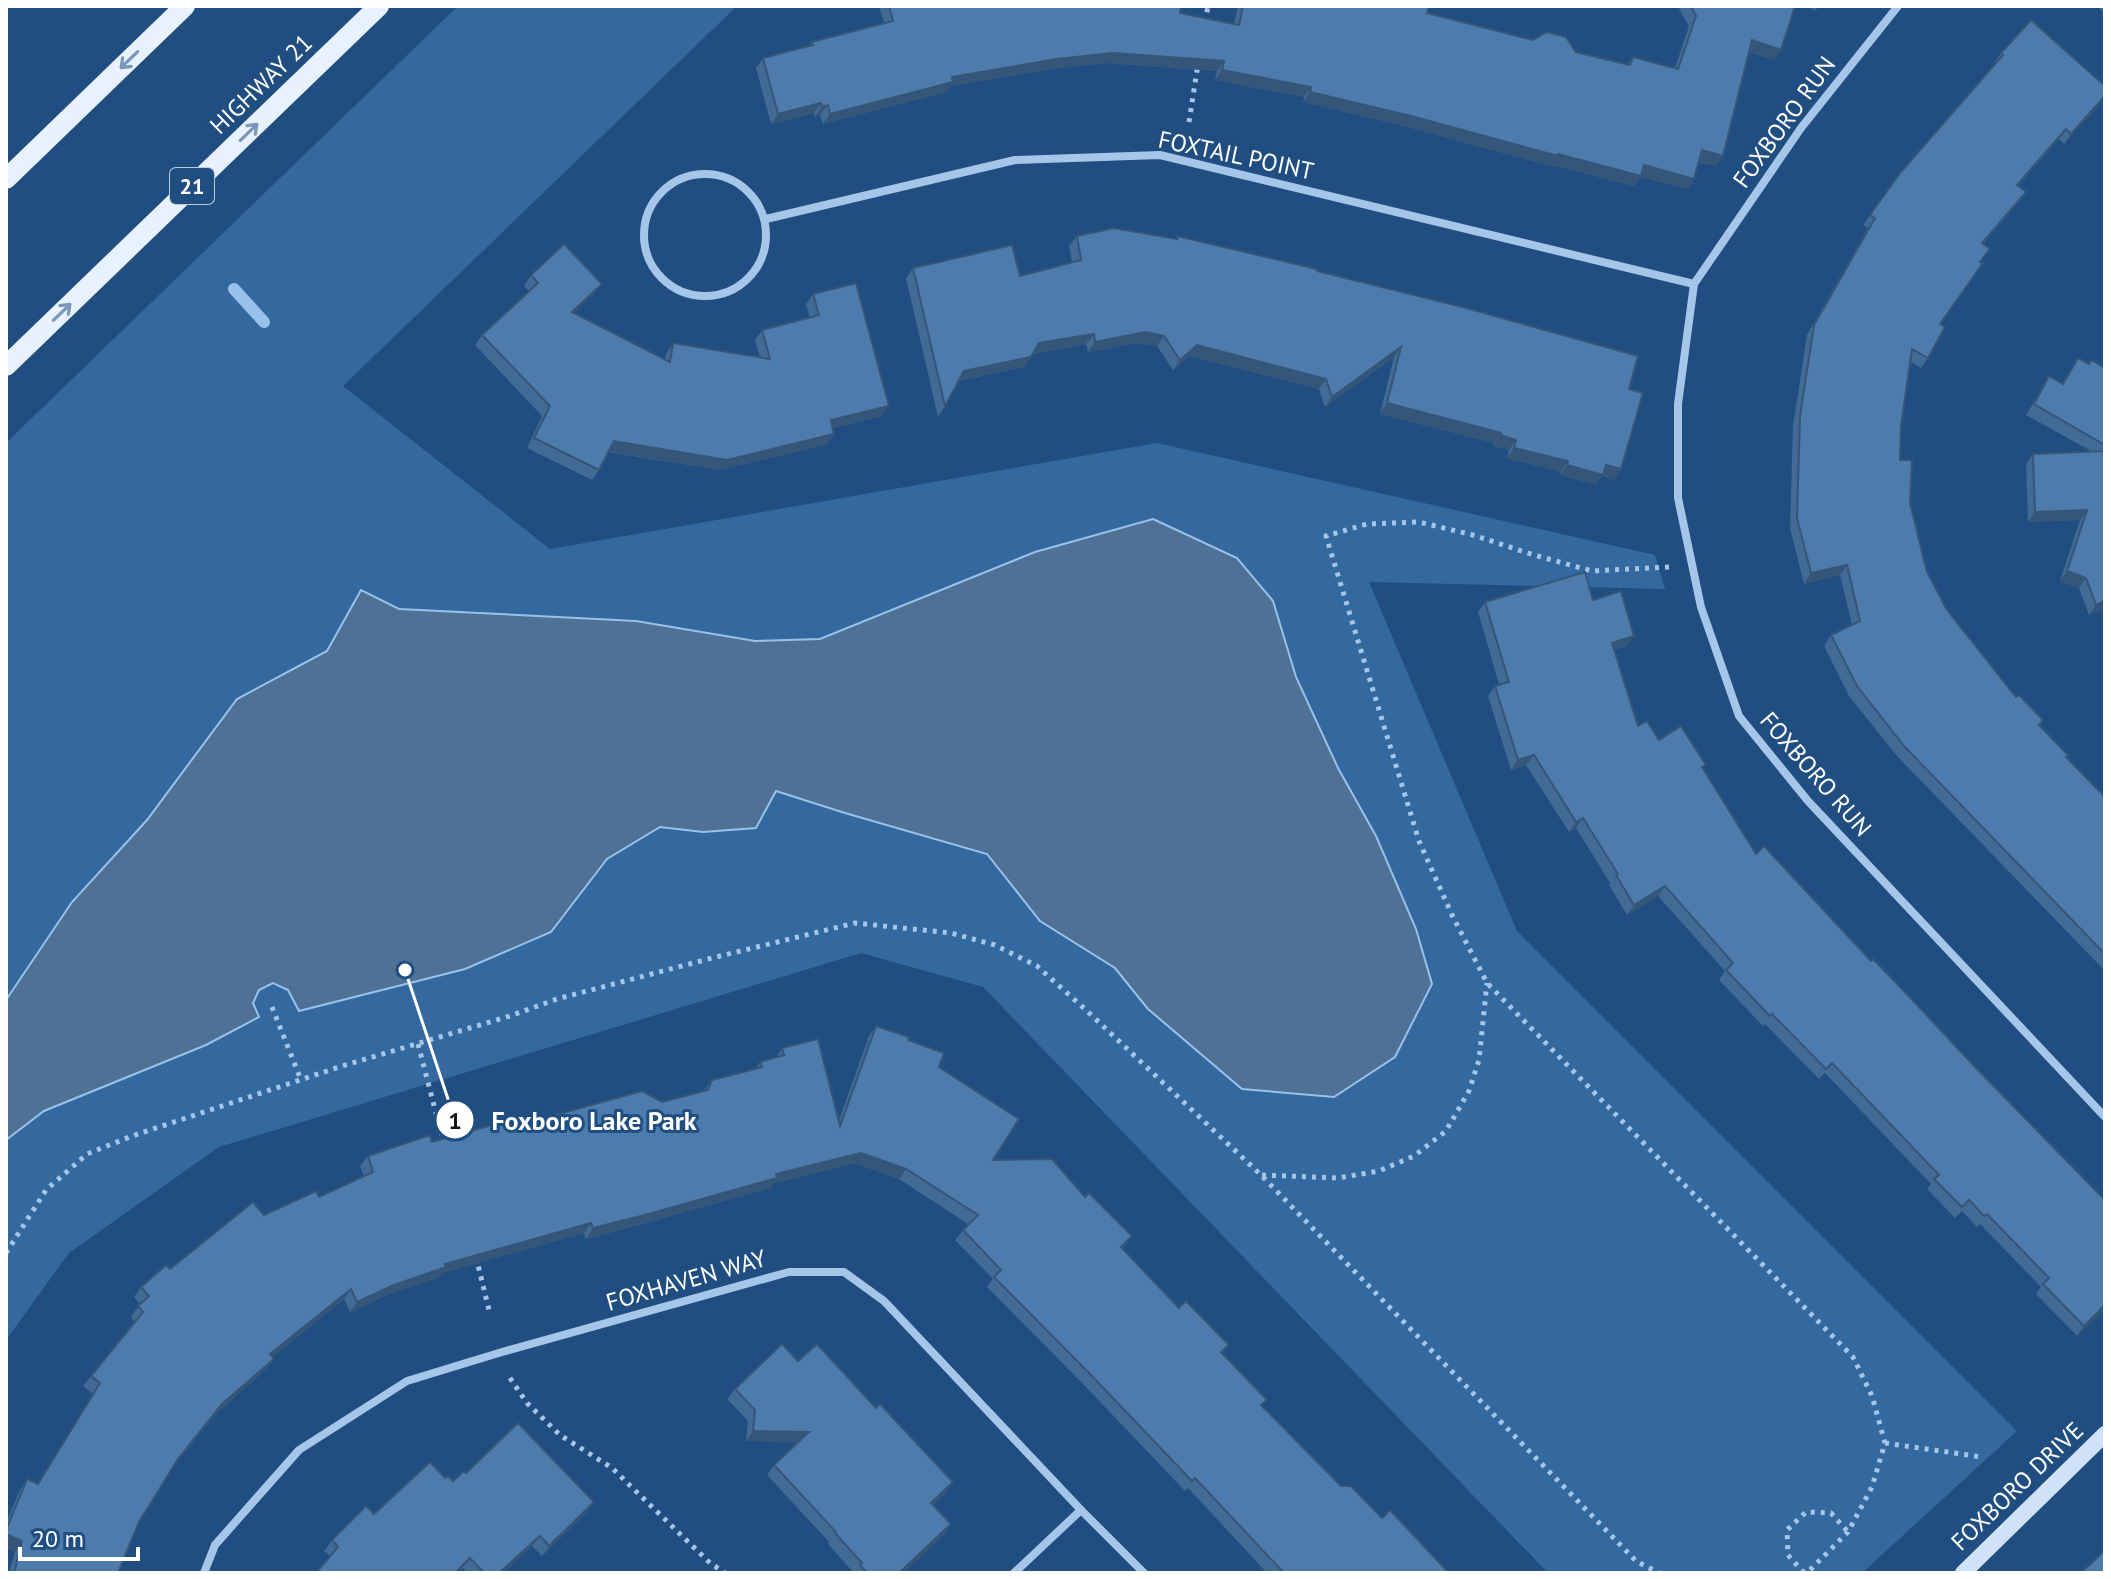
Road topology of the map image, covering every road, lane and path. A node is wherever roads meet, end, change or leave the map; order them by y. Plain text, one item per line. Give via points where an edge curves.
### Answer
1 (185, 6) edge
2 (379, 6) edge
3 (1208, 6) edge
4 (1898, 6) edge
5 (1203, 35) edge
6 (1201, 49) edge
7 (1189, 122) dead end
8 (6, 179) edge
9 (766, 219) junction
10 (1694, 284) junction
11 (6, 366) edge
12 (1671, 567) dead end
13 (1487, 983) junction
14 (272, 1007) dead end
15 (418, 1044) junction
16 (301, 1080) junction
17 (2105, 1117) edge
18 (447, 1152) edge
19 (1261, 1175) junction
20 (6, 1253) edge
21 (475, 1255) edge
22 (490, 1314) dead end
23 (510, 1378) dead end
24 (2105, 1434) edge
25 (1885, 1443) junction
26 (1982, 1457) dead end
27 (1081, 1510) junction
28 (1848, 1532) junction
29 (204, 1573) edge
30 (725, 1573) edge
31 (1014, 1573) edge
32 (1144, 1573) edge
33 (1659, 1573) edge
34 (1805, 1573) edge
35 (1963, 1573) edge

1 -> 8 main road
11 -> 2 main road, HIGHWAY 21 / 21
3 - 5 path
4 - 10 street, FOXBORO RUN via 1801,128
6 - 7 path
9 - 9 street via 744,186 707,173 687,175 655,198 643,236 647,257 658,275 693,296 733,290 762,260
9 - 10 street, FOXTAIL POINT via 1015,160 1160,155
10 - 17 street, FOXBORO RUN via 1678,404 1678,498 1701,607 1739,716 1808,801
12 - 13 path via 1592,571 1419,522 1367,524 1326,536 1419,841
13 - 19 path via 1479,1060 1446,1131 1414,1156 1379,1171 1338,1178
13 - 25 path via 1853,1357 1872,1396
14 - 16 path
15 - 16 path
15 - 18 path
15 - 19 path via 557,999 855,923 951,933 995,945 1037,966
16 - 20 path via 87,1154 46,1190
19 - 33 path via 1636,1561
21 - 22 path
23 - 30 path via 560,1435 612,1468
24 - 35 street, FOXBORO DRIVE
25 - 26 path
25 - 28 path via 1872,1487
27 - 29 street, FOXHAVEN WAY via 884,1301 844,1272 789,1272 407,1381 299,1450 215,1545
27 - 31 street
27 - 32 street, FOXHAVEN WAY
28 - 34 path
28 - 34 path via 1831,1513 1806,1512 1787,1530 1788,1555

